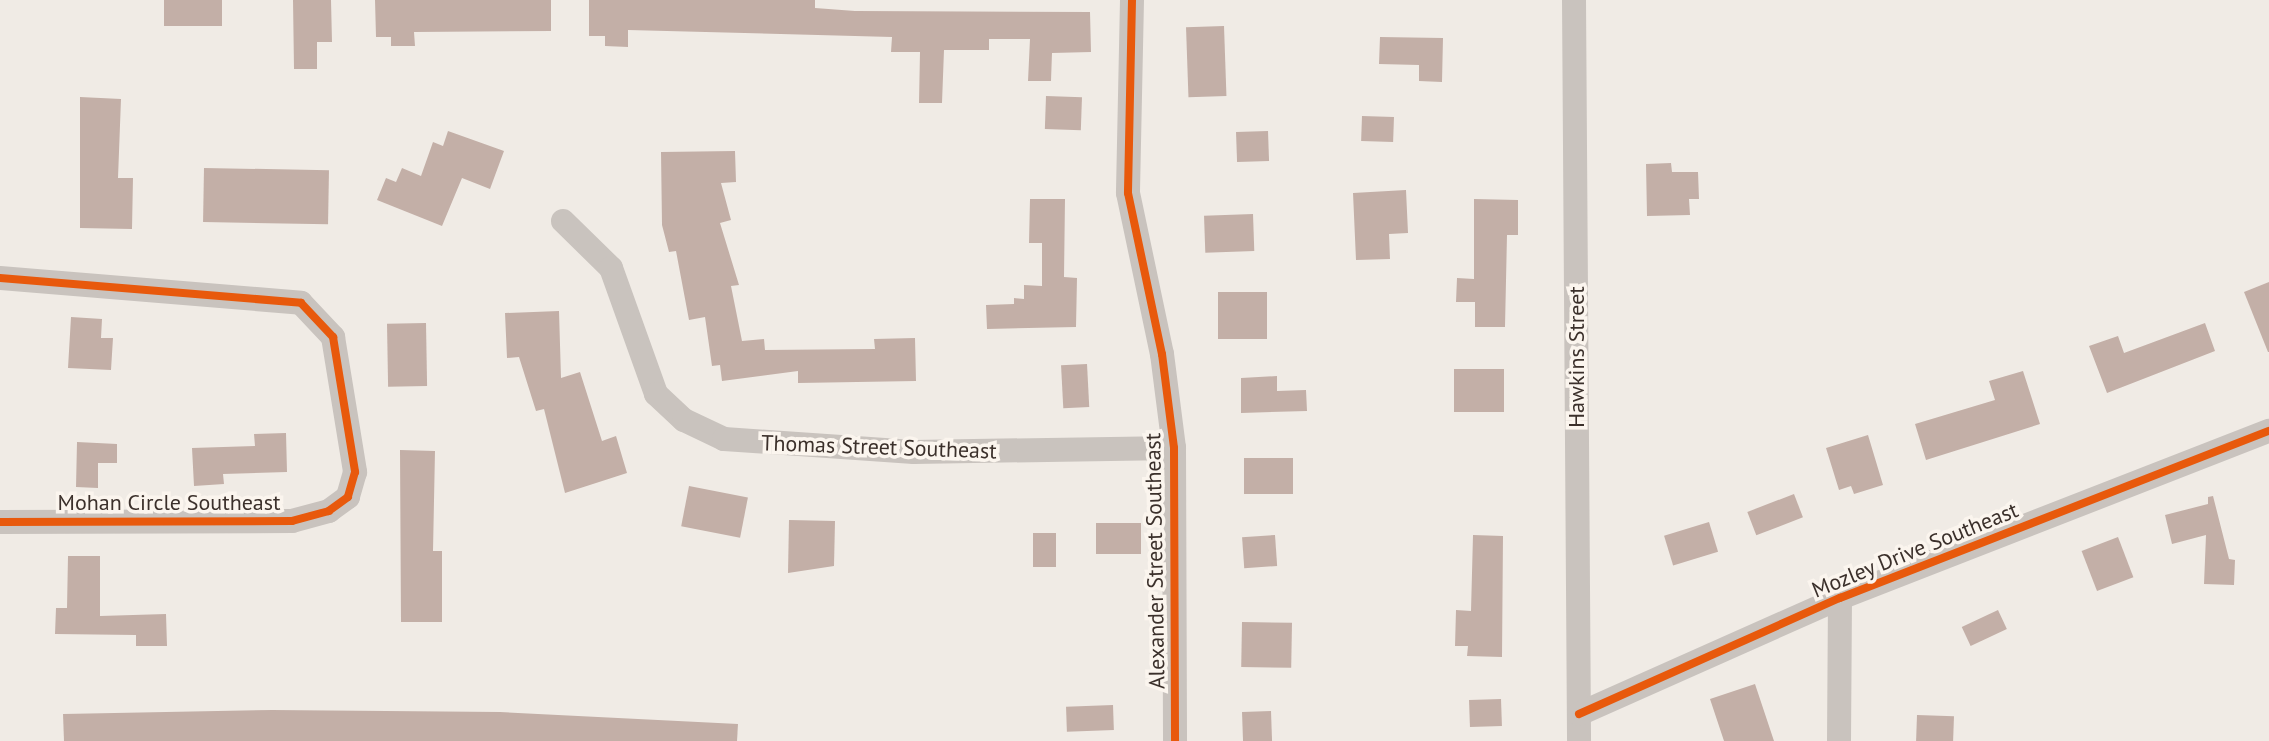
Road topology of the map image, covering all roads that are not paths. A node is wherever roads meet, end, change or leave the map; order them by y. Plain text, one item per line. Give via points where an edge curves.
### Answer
1 (1132, 0) edge
2 (1574, 0) edge
3 (563, 221) dead end
4 (0, 278) edge
5 (2269, 431) edge
6 (1174, 448) junction
7 (0, 522) edge
8 (1840, 598) junction
9 (1579, 714) junction
10 (1175, 741) edge
11 (1579, 741) edge
12 (1839, 741) edge

1 - 6 street, Alexander Street Southeast via 1128,193 1162,354
2 - 9 street, Hawkins Street
3 - 6 street, Thomas Street Southeast via 611,268 640,362 656,394 684,420 724,439 914,452
4 - 7 street, Mohan Circle Southeast via 301,303 333,337 355,472 348,497 329,511 292,521
5 - 8 street, Mozley Drive Southeast
6 - 10 street, Alexander Street Southeast
8 - 9 street, Mozley Drive Southeast
8 - 12 street
9 - 11 street, Hawkins Street

